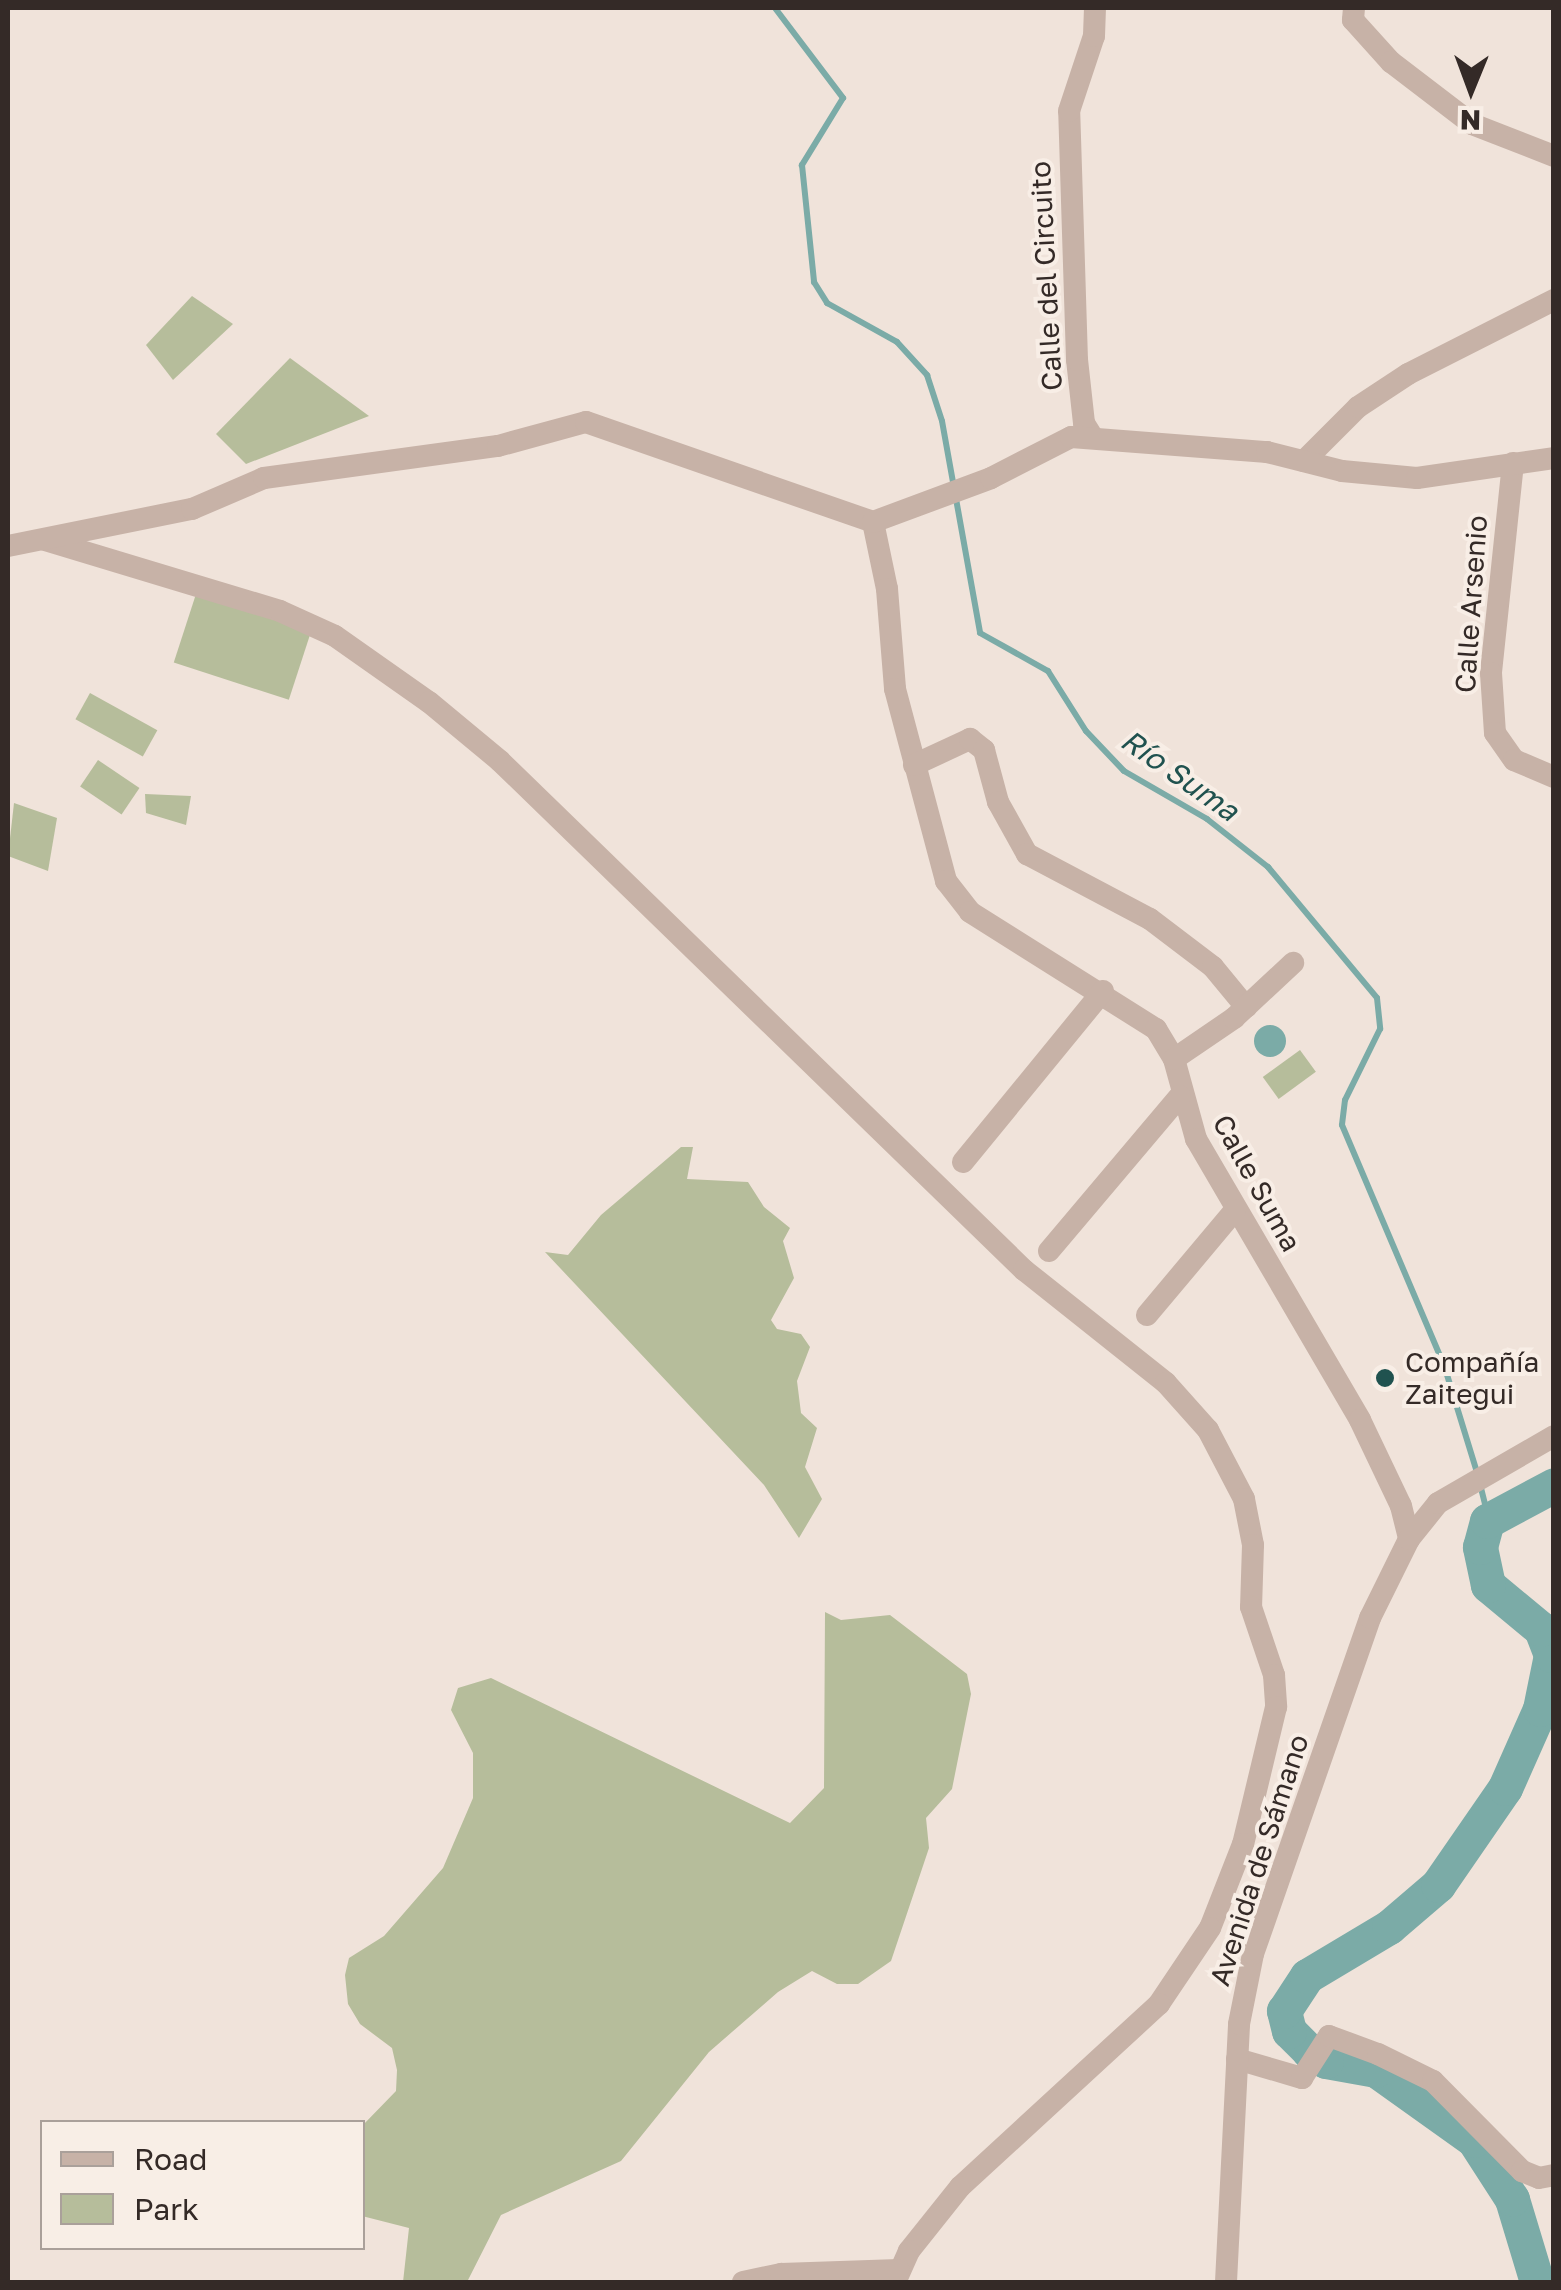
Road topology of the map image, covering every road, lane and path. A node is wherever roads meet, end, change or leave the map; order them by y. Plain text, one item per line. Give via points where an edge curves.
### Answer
1 (1095, 8) edge
2 (1354, 8) edge
3 (1554, 156) edge
4 (1554, 300) edge
5 (1092, 436) junction
6 (1554, 458) edge
7 (1304, 461) junction
8 (1513, 463) junction
9 (873, 522) junction
10 (46, 540) junction
11 (8, 546) edge
12 (914, 765) junction
13 (1554, 777) edge
14 (1293, 963) dead end
15 (1104, 991) junction
16 (1246, 1007) junction
17 (1174, 1059) junction
18 (1180, 1096) junction
19 (963, 1162) dead end
20 (1235, 1210) junction
21 (1048, 1250) dead end
22 (1147, 1315) dead end
23 (1554, 1436) edge
24 (1409, 1539) junction
25 (1237, 2059) junction
26 (1549, 2183) edge
27 (897, 2276) edge
28 (743, 2282) edge
29 (1226, 2282) edge

1 - 5 street, Calle del Circuito via 1094,36 1069,110 1078,360 1084,424
2 - 3 street via 1353,20 1391,62 1472,124
4 - 7 street via 1408,374 1358,408
5 - 7 street
5 - 9 street via 1071,437
6 - 8 street
7 - 8 street via 1417,478
8 - 13 street, Calle Arsenio via 1492,673 1494,733 1514,760
9 - 10 street via 586,422 498,446 264,478 192,508
9 - 12 street, Calle Suma via 887,589 895,689
10 - 11 street
10 - 27 street via 280,611 335,636 429,702 500,761 1011,1258 1188,1404 1244,1499 1252,1533 1251,1607 1274,1676 1276,1707 1243,1844 1210,1928 1159,2004 960,2187
12 - 15 street, Calle Suma via 946,881 970,912
12 - 16 street via 970,739 984,750 998,802 1026,854 1150,919 1212,968
14 - 16 street
15 - 17 street, Calle Suma via 1156,1029
15 - 19 street
16 - 17 street
17 - 18 street, Calle Suma
18 - 20 street, Calle Suma
18 - 21 street
20 - 22 street
20 - 24 street, Calle Suma via 1360,1420 1401,1506
23 - 24 street, Avenida de Sámano via 1454,1488
24 - 25 street, Avenida de Sámano via 1370,1618 1254,1954
25 - 26 street via 1302,2078 1329,2036 1433,2081 1522,2170
25 - 29 street, Avenida de Sámano
27 - 28 street via 782,2274

